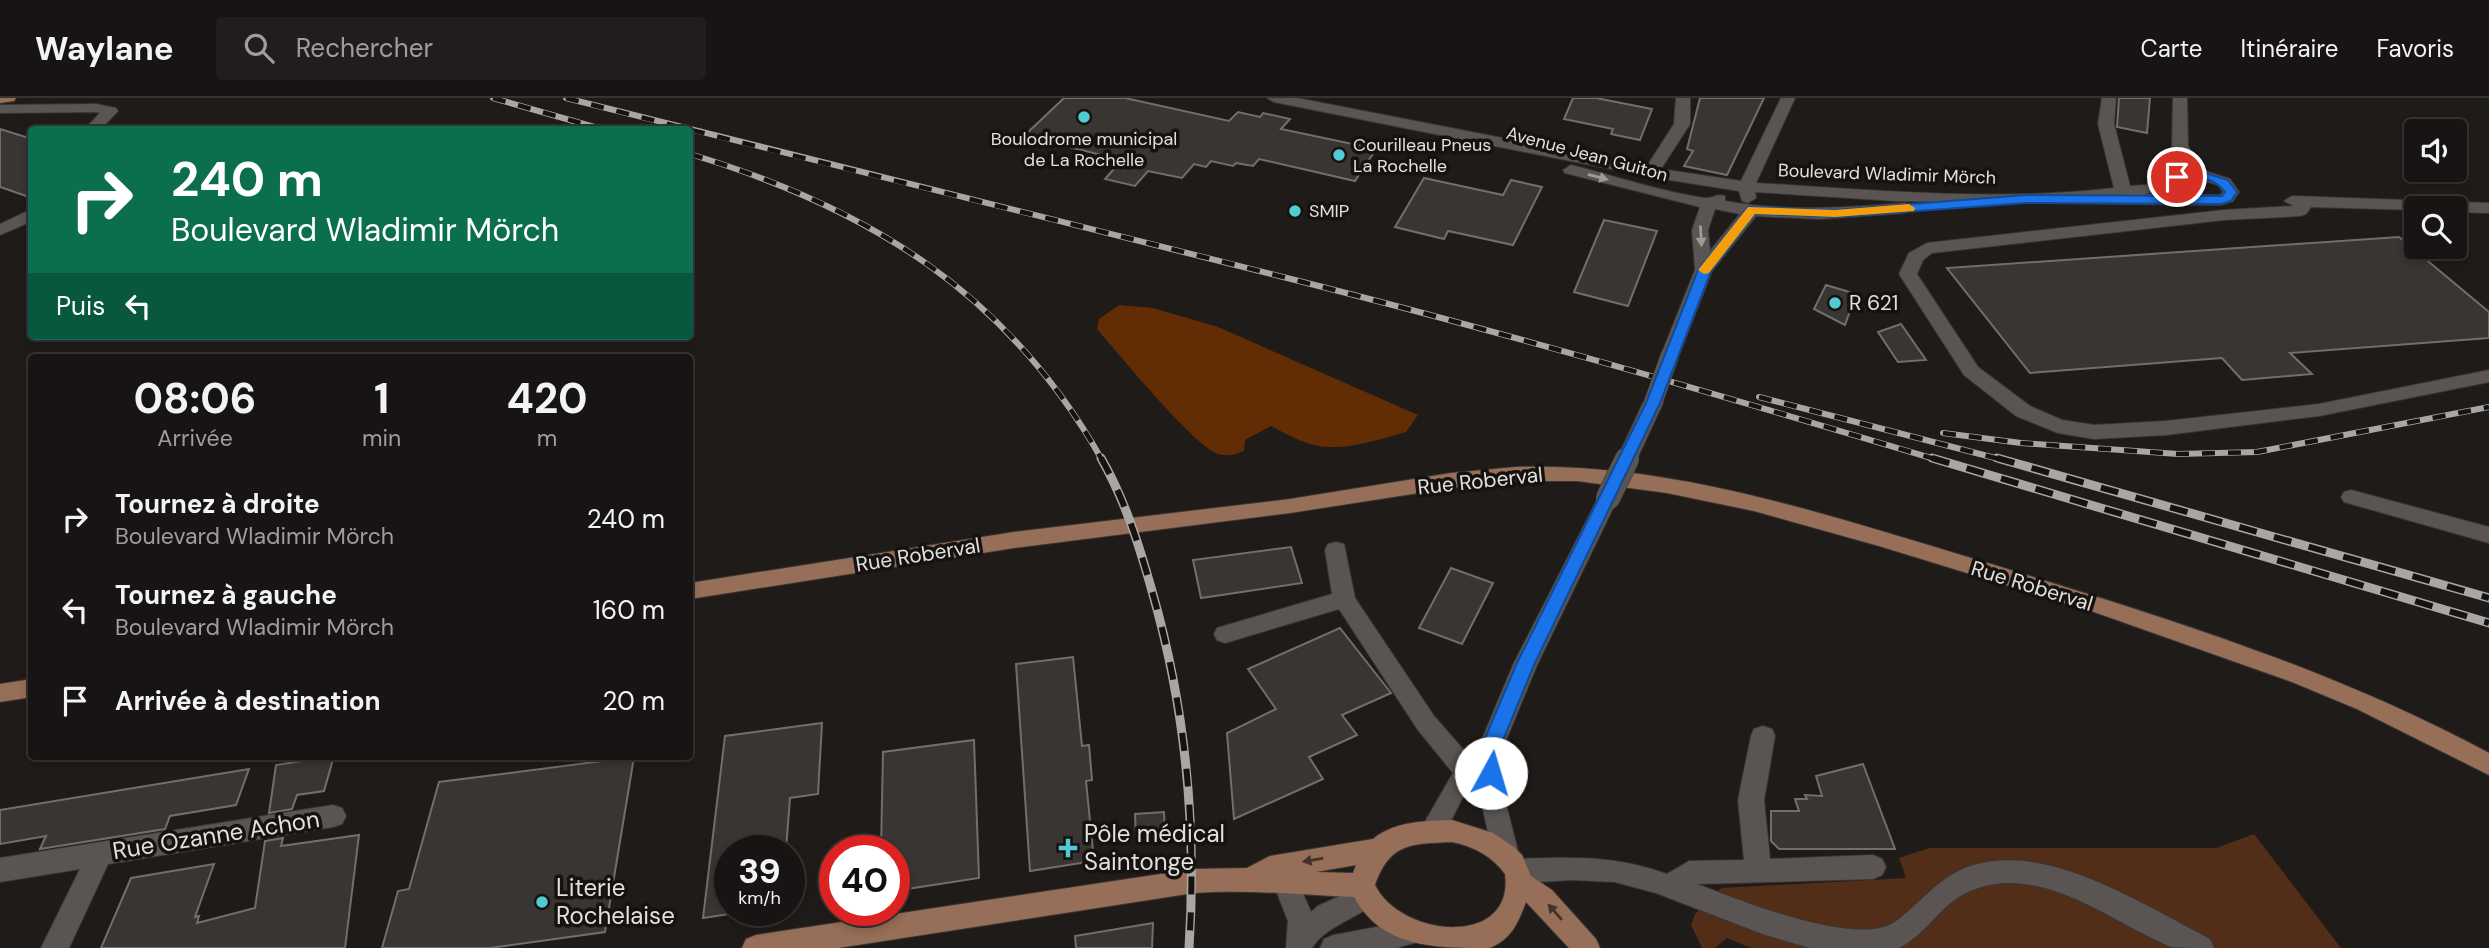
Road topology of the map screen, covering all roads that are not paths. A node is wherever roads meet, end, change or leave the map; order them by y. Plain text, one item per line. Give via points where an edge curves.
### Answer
1 (9, 98) edge
2 (1274, 98) edge
3 (1683, 98) edge
4 (1788, 98) edge
5 (2109, 98) edge
6 (2180, 98) edge
7 (0, 99) edge
8 (0, 109) edge
9 (94, 126) edge
10 (1415, 127) junction
11 (1651, 172) junction
12 (2195, 172) junction
13 (2124, 194) junction
14 (1749, 198) junction
15 (2071, 198) junction
16 (2026, 199) junction
17 (1717, 200) junction
18 (2221, 200) junction
19 (2305, 202) junction
20 (2489, 208) edge
21 (28, 216) edge
22 (0, 230) edge
23 (1704, 270) junction
24 (2489, 376) edge
25 (2351, 497) dead end
26 (2489, 535) edge
27 (1336, 550) dead end
28 (693, 591) edge
29 (1344, 599) junction
30 (1225, 634) dead end
31 (28, 689) edge
32 (0, 693) edge
33 (1763, 736) dead end
34 (2446, 739) junction
35 (2489, 747) edge
36 (1490, 750) junction
37 (2489, 765) edge
38 (1468, 773) junction
39 (332, 816) dead end
40 (1432, 832) junction
41 (1376, 850) junction
42 (100, 854) junction
43 (1873, 867) dead end
44 (1514, 869) junction
45 (0, 870) edge
46 (1758, 871) junction
47 (1253, 878) junction
48 (1286, 883) junction
49 (1669, 887) junction
50 (1364, 890) junction
51 (1408, 933) junction
52 (1299, 943) edge
53 (1491, 943) edge
54 (1450, 945) edge
55 (55, 948) edge
56 (756, 948) edge
57 (1334, 948) edge
58 (1586, 948) edge
59 (2200, 948) edge

1 - 7 main road
2 - 10 street, Avenue Jean Guiton
3 - 11 street via 1682,124
4 - 14 street
5 - 13 street via 2107,132
6 - 12 street via 2181,151
8 - 9 street via 111,111
10 - 11 street, Avenue Jean Guiton
10 -> 17 street, Avenue Jean Guiton via 1658,193
11 - 14 street, Avenue Jean Guiton
12 - 13 street, Boulevard Wladimir Mörch
12 - 18 street via 2229,187 2230,195
13 - 15 street, Boulevard Wladimir Mörch
14 - 16 street, Boulevard Wladimir Mörch via 1801,203 1836,194
14 - 16 street, Boulevard Wladimir Mörch via 1835,214
14 - 17 street, Avenue Jean Guiton
14 - 23 street
15 - 16 street, Boulevard Wladimir Mörch
15 - 18 street, Boulevard Wladimir Mörch
17 -> 23 street via 1701,219
18 - 19 street, Boulevard Wladimir Mörch
19 - 20 street
19 - 24 street via 2300,211 2224,215 1927,248 1915,257 1908,274 1971,371 2023,411 2058,426 2094,432 2166,428 2319,410
21 - 22 street
23 - 36 street, bridge via 1653,403 1525,665
25 - 26 street
27 - 29 street
28 - 34 main road, Rue Roberval via 979,545 1348,499 1500,475 1577,475 1694,489 1878,538 2156,624 2291,672
29 - 30 street
29 - 38 street via 1426,723
31 - 32 main road
33 - 46 street via 1751,800
34 - 35 main road, Rue Roberval
34 - 37 main road, Rue Roberval
36 - 38 street
36 - 44 street via 1492,796
38 - 40 street via 1455,786
39 - 42 street, Rue Ozanne Achon
40 - 41 main road via 1400,836
40 - 44 main road via 1468,832
41 -> 47 main road via 1270,868
41 - 50 main road via 1367,865
42 - 45 street, Rue Ozanne Achon
42 - 55 street, Rue Ozanne Achon
43 - 46 street
44 - 49 street via 1598,869
44 - 53 main road via 1509,916
58 -> 44 main road
46 - 49 street via 1689,873
47 - 48 main road
47 - 56 main road via 1194,881
48 - 50 main road
48 - 52 street via 1301,921
49 - 59 street via 1764,923 1821,938 1852,944 1888,943 1911,930 1959,883 1986,874 2019,873 2058,880
50 - 51 main road via 1383,916
50 - 52 street via 1327,915
51 - 54 main road
51 - 57 street
53 - 54 main road

